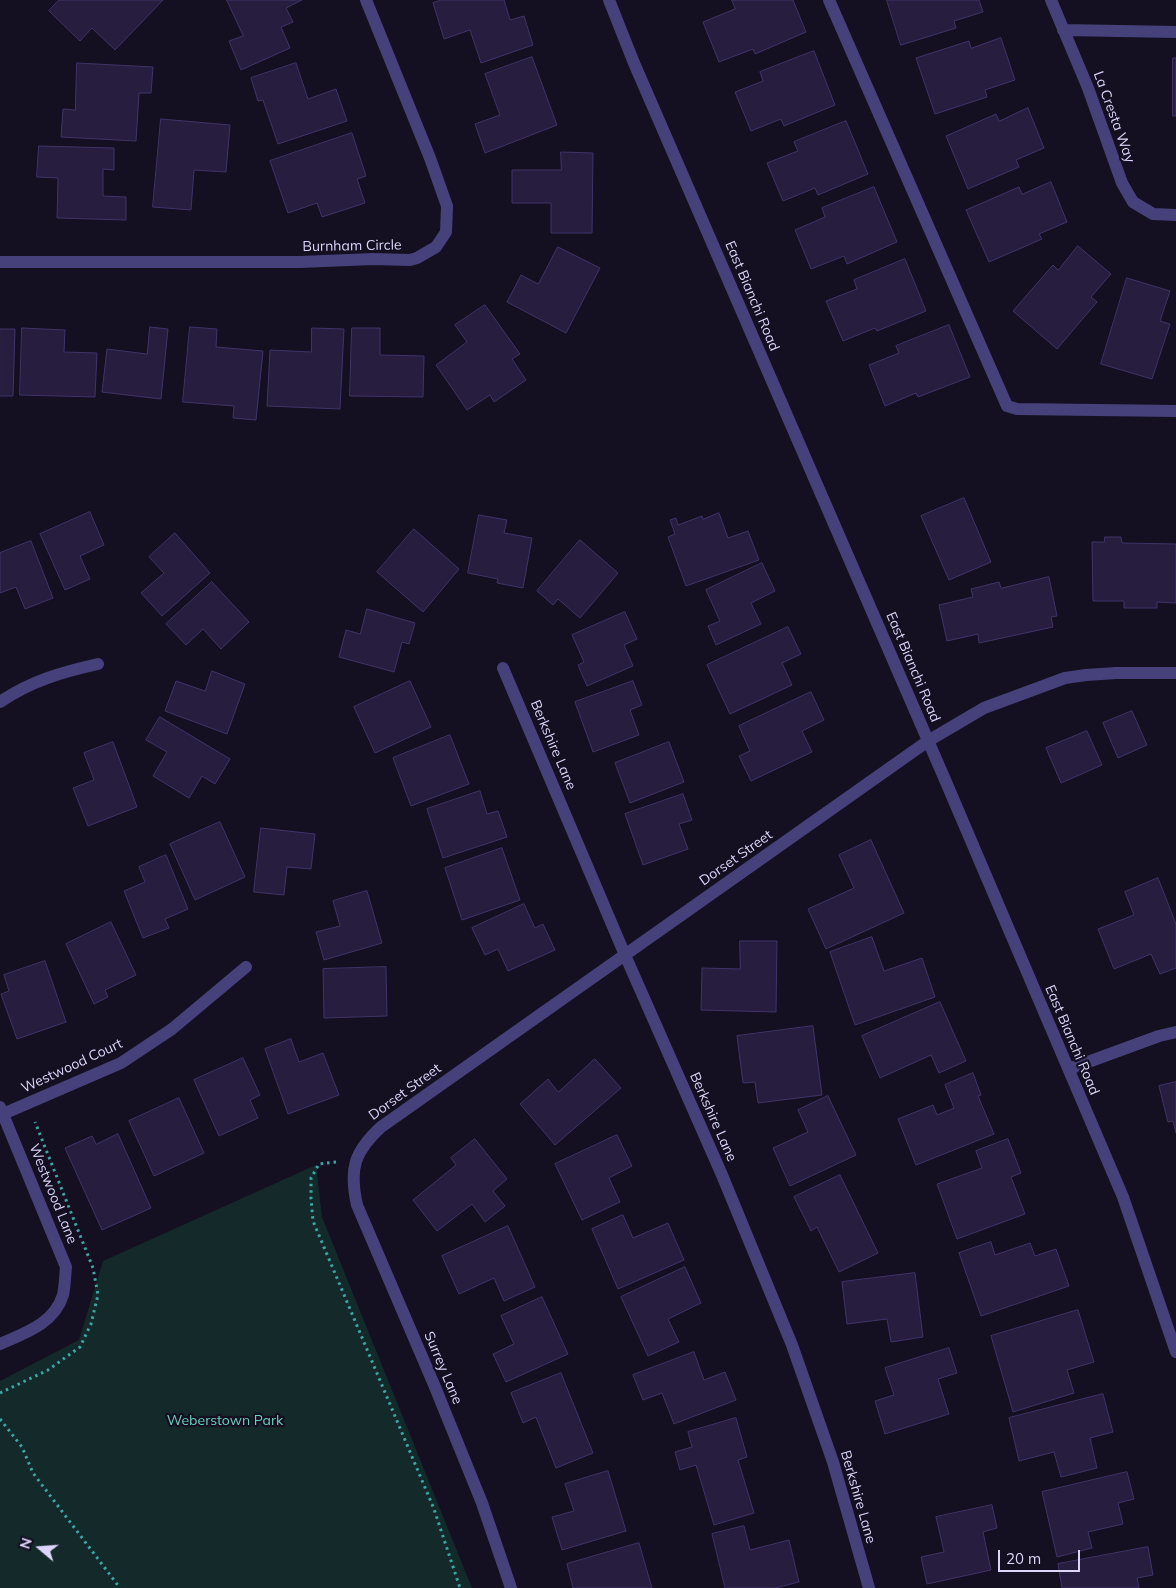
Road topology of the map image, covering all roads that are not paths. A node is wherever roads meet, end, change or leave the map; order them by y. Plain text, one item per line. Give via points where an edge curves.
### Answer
1 (366, 0) edge
2 (609, 0) edge
3 (829, 0) edge
4 (1051, 0) edge
5 (1063, 30) junction
6 (1176, 32) edge
7 (1176, 215) edge
8 (0, 262) edge
9 (1176, 411) edge
10 (98, 664) dead end
11 (503, 668) dead end
12 (1176, 673) edge
13 (0, 702) edge
14 (928, 741) junction
15 (625, 955) junction
16 (246, 967) dead end
17 (1176, 1032) edge
18 (1069, 1069) junction
19 (2, 1111) edge
20 (356, 1160) joint
21 (0, 1344) edge
22 (1176, 1352) edge
23 (511, 1588) edge
24 (869, 1588) edge

1 - 8 street, Burnham Circle via 447,206 446,232 436,247 410,260
2 - 14 street, East Bianchi Road
3 - 9 street via 1007,406 1016,410
4 - 5 street, La Cresta Way
5 - 6 street
5 - 7 street, La Cresta Way via 1122,183 1134,202 1153,214
10 - 13 street via 57,673
11 - 15 street, Berkshire Lane
12 - 14 street, Dorset Street via 1065,678 984,708
14 - 15 street, Dorset Street
14 - 18 street, East Bianchi Road
15 - 20 street, Dorset Street via 381,1127 366,1141
15 - 24 street, Berkshire Lane via 722,1175 792,1345 833,1462
16 - 19 street, Westwood Court via 172,1029 121,1063
17 - 18 street
18 - 22 street, East Bianchi Road via 1123,1197
19 - 21 street, Westwood Lane via 66,1267 63,1295 51,1317 33,1330
20 - 23 street, Surrey Lane via 352,1184 357,1205 482,1503

